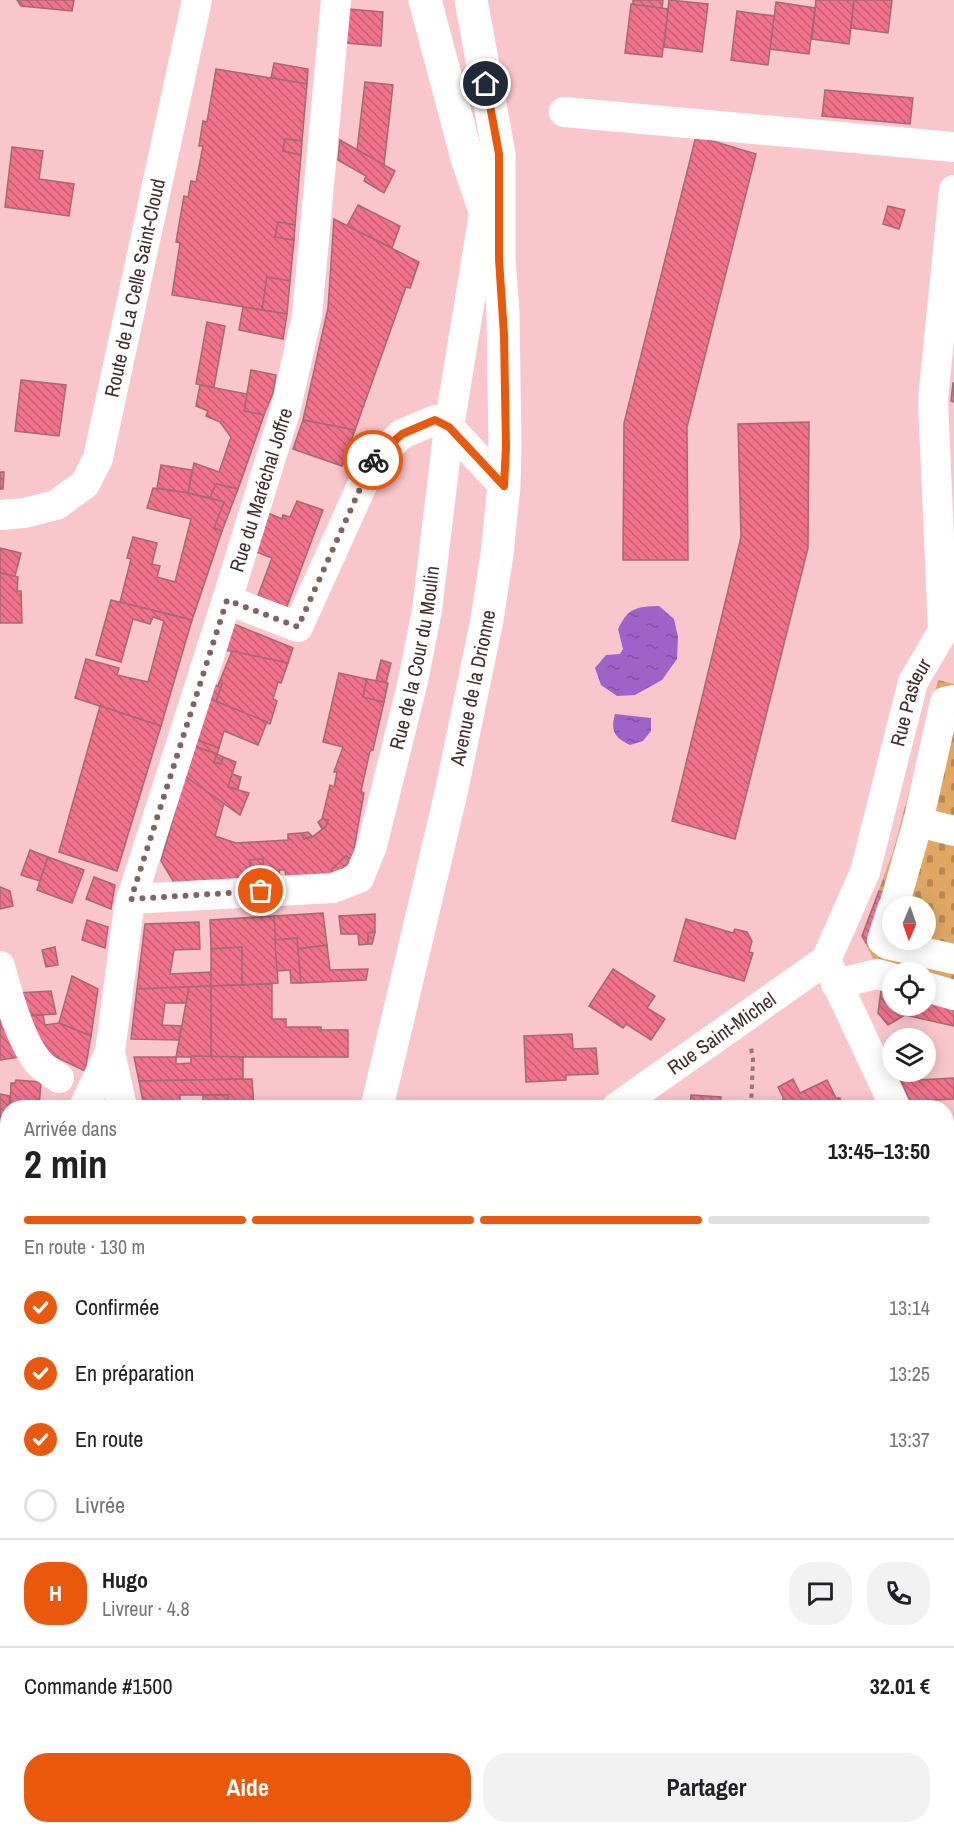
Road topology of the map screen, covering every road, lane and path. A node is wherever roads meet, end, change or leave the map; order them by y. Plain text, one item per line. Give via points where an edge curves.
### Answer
1 (197, 0) edge
2 (336, 0) edge
3 (426, 0) edge
4 (471, 0) edge
5 (564, 112) dead end
6 (954, 147) edge
7 (954, 190) edge
8 (485, 208) junction
9 (499, 259) junction
10 (449, 427) junction
11 (504, 486) junction
12 (0, 515) edge
13 (227, 600) junction
14 (949, 627) edge
15 (954, 700) edge
16 (918, 822) junction
17 (954, 831) edge
18 (896, 896) edge
19 (131, 899) junction
20 (914, 950) edge
21 (954, 959) edge
22 (0, 966) edge
23 (831, 972) junction
24 (882, 975) edge
25 (936, 990) edge
26 (954, 995) edge
27 (740, 1021) junction
28 (110, 1052) junction
29 (59, 1078) dead end
30 (87, 1100) edge
31 (120, 1100) edge
32 (379, 1100) edge
33 (626, 1100) edge
34 (751, 1100) edge
35 (892, 1100) edge

1 - 12 street, Route de La Celle Saint-Cloud via 98,458 85,484 56,505
2 - 13 street, Rue du Maréchal Joffre via 307,315 285,412
3 - 8 main road, Avenue de la Drionne via 467,158
4 - 9 main road, Avenue de la Drionne via 499,154
5 - 6 street
7 - 14 street, Rue Pasteur via 933,399
8 - 9 main road, Avenue de la Drionne
8 - 10 street, Rue de la Cour du Moulin
9 - 11 main road, Avenue de la Drionne via 504,324
10 - 11 street
10 - 13 street via 435,420 402,434 373,461 298,627
10 - 19 street, Rue de la Cour du Moulin via 428,610 372,846 359,878 333,888
11 - 32 main road, Avenue de la Drionne via 487,620
13 - 19 street, Rue du Maréchal Joffre
14 - 23 street, Rue Pasteur via 913,682 865,872
15 - 16 street via 945,702
16 - 17 street
16 - 18 street
19 - 28 street, Rue du Maréchal Joffre
20 - 21 street
22 - 29 street via 27,1042 39,1063
23 - 24 street
23 - 27 street, Rue Saint-Michel
23 - 35 street
25 - 26 street
27 - 33 street, Rue Saint-Michel
27 - 34 path via 749,1036 753,1059
28 - 30 street
28 - 31 street, Rue du Maréchal Joffre

